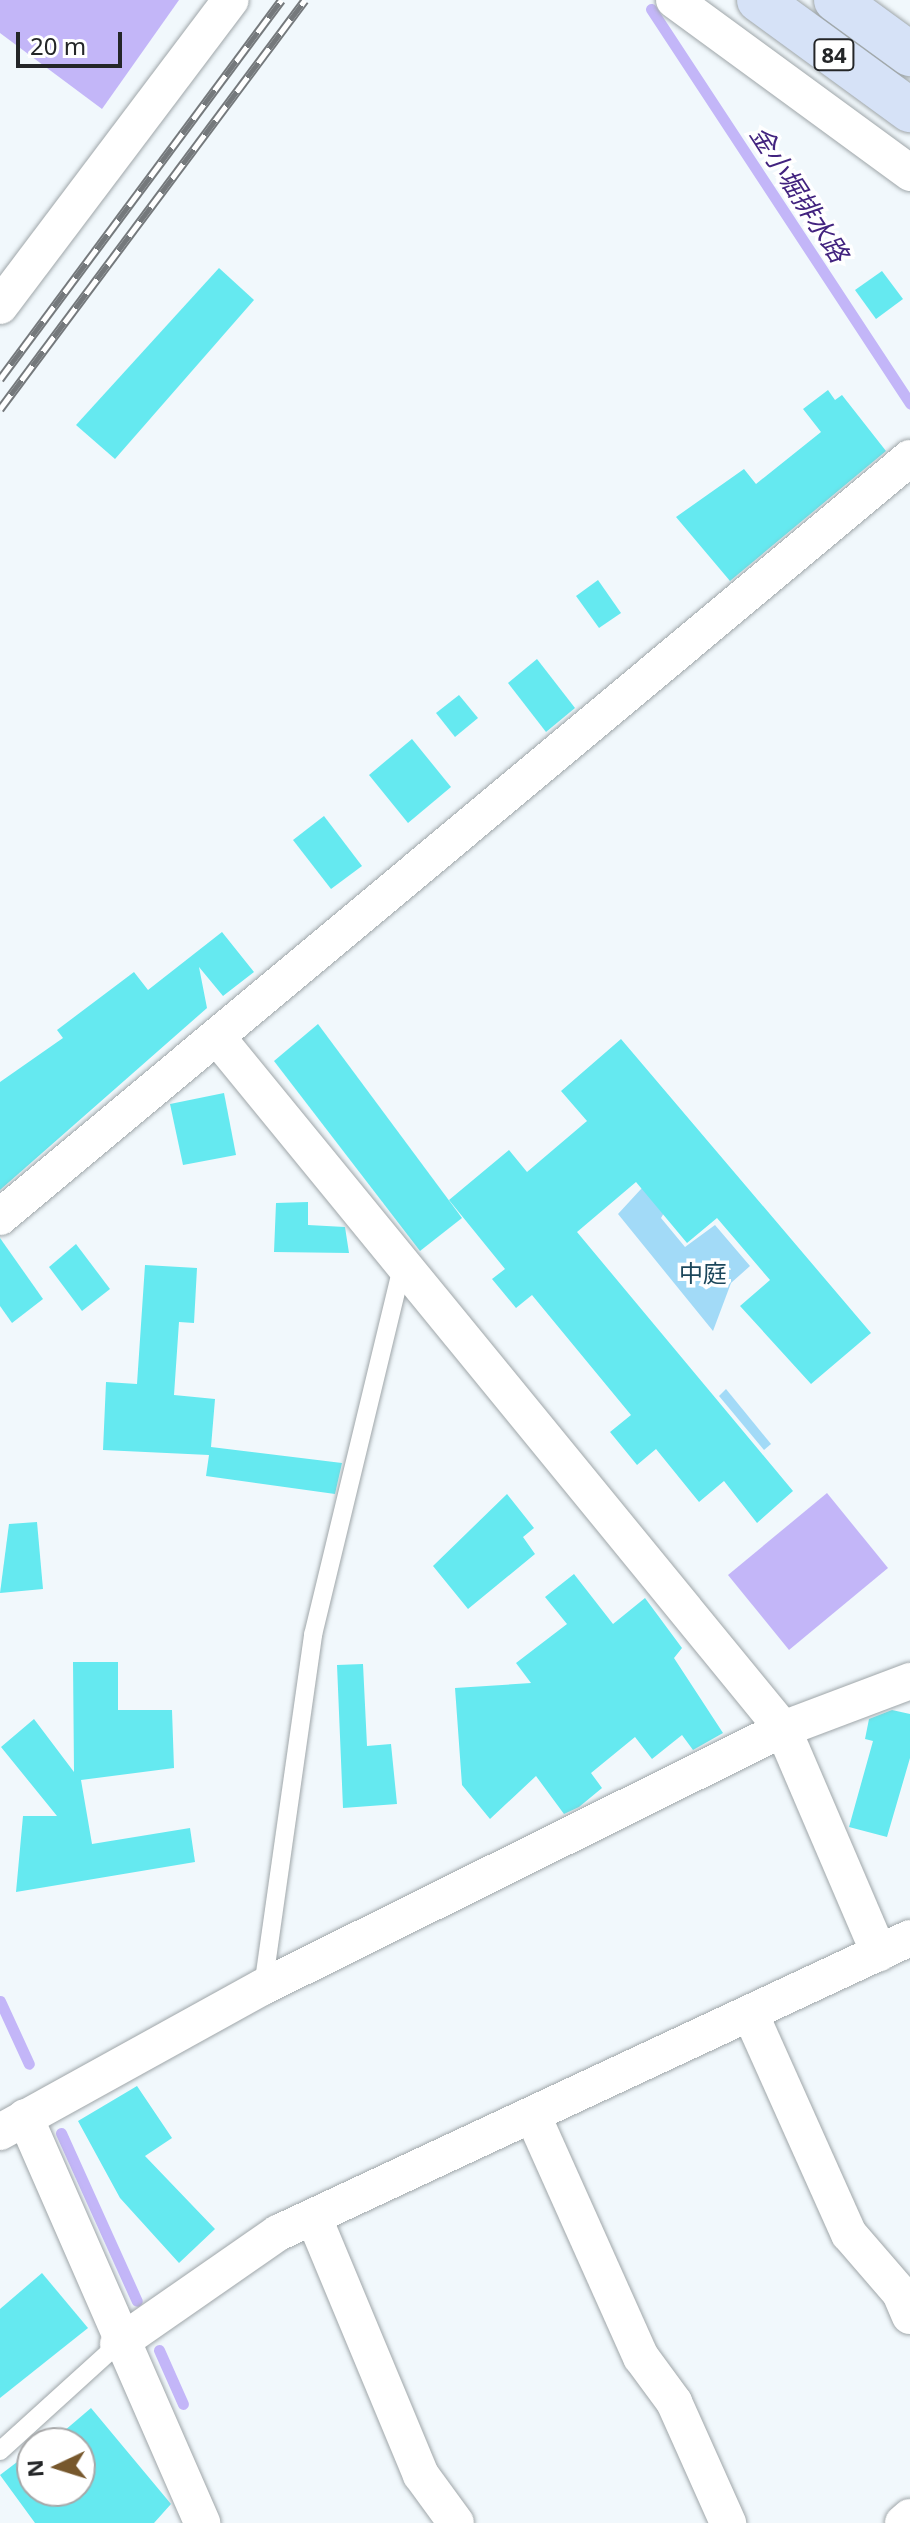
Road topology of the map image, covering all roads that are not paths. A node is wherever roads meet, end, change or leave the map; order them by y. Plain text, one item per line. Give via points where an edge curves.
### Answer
1 (231, 0) edge
2 (674, 0) edge
3 (759, 0) edge
4 (836, 0) edge
5 (910, 54) edge
6 (910, 110) edge
7 (910, 173) edge
8 (0, 306) edge
9 (910, 458) edge
10 (217, 1037) junction
11 (0, 1217) edge
12 (402, 1267) junction
13 (910, 1681) edge
14 (783, 1729) junction
15 (894, 1946) edge
16 (263, 1987) junction
17 (750, 2013) junction
18 (533, 2116) junction
19 (12, 2125) edge
20 (314, 2218) junction
21 (910, 2316) edge
22 (118, 2344) junction
23 (0, 2451) edge
24 (910, 2517) edge
25 (202, 2523) edge
26 (456, 2523) edge
27 (728, 2523) edge
28 (903, 2523) edge

1 - 8 street
2 - 7 street
3 - 6 main road, 84
4 - 5 main road, 84
9 - 10 street
10 - 11 street
10 - 12 street
12 - 14 street
12 - 16 lane via 313,1635
13 - 14 street
14 - 15 street
14 - 16 street
15 - 17 street
16 - 19 street
17 - 18 street
17 - 21 street via 849,2234 900,2293
18 - 20 street
18 - 27 street via 641,2357 674,2402
19 - 22 street
20 - 22 street via 278,2233
20 - 26 street via 421,2475
22 - 23 lane
22 - 25 street
24 - 28 street

